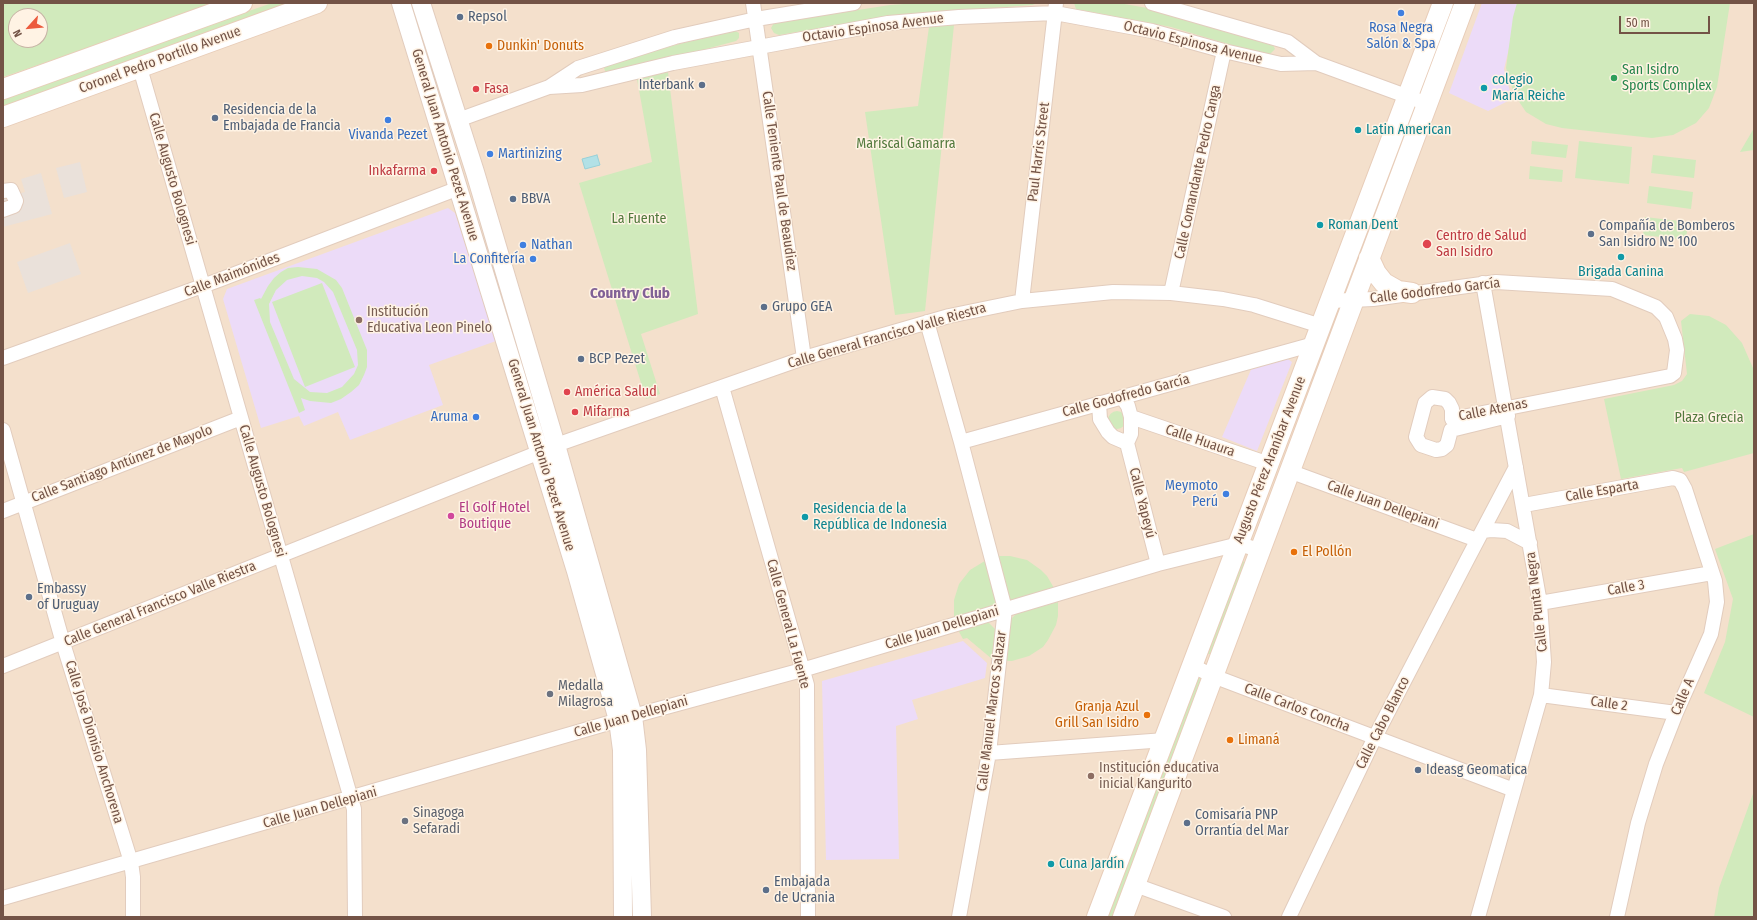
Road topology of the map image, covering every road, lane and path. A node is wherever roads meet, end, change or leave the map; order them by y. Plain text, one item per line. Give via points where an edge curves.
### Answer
1 (242, 3) edge
2 (317, 3) edge
3 (401, 3) edge
4 (421, 3) edge
5 (753, 3) edge
6 (854, 3) edge
7 (1152, 3) edge
8 (1443, 3) edge
9 (1465, 3) edge
10 (1056, 8) edge
11 (756, 19) junction
12 (1276, 38) junction
13 (760, 46) junction
14 (1224, 51) junction
15 (602, 59) junction
16 (1266, 61) junction
17 (1316, 63) junction
18 (140, 68) junction
19 (606, 79) junction
20 (549, 87) junction
21 (3, 89) edge
22 (1408, 96) junction
23 (1428, 104) junction
24 (3, 117) edge
25 (458, 120) junction
26 (459, 188) junction
27 (3, 191) edge
28 (3, 210) edge
29 (1369, 258) junction
30 (1483, 282) junction
31 (202, 286) junction
32 (1171, 292) junction
33 (1412, 293) junction
34 (1354, 300) junction
35 (1022, 301) junction
36 (1330, 301) junction
37 (927, 322) junction
38 (1318, 335) junction
39 (3, 358) edge
40 (804, 358) junction
41 (1674, 373) joint
42 (722, 386) junction
43 (1122, 397) junction
44 (1099, 403) junction
45 (1507, 412) junction
46 (1131, 417) junction
47 (241, 418) junction
48 (3, 430) edge
49 (961, 442) junction
50 (1127, 443) junction
51 (556, 445) junction
52 (540, 452) junction
53 (1269, 464) junction
54 (1516, 468) junction
55 (1289, 471) junction
56 (1680, 480) joint
57 (25, 502) junction
58 (1524, 505) junction
59 (3, 511) edge
60 (1480, 535) junction
61 (1530, 543) junction
62 (1239, 544) junction
63 (1259, 550) junction
64 (281, 555) junction
65 (1158, 564) junction
66 (1712, 573) junction
67 (1540, 603) junction
68 (1005, 609) junction
69 (63, 642) junction
70 (3, 666) edge
71 (1193, 666) junction
72 (802, 670) junction
73 (1212, 676) junction
74 (1541, 695) junction
75 (1676, 713) junction
76 (625, 718) junction
77 (1375, 737) junction
78 (1165, 740) junction
79 (989, 753) junction
80 (1146, 788) junction
81 (1514, 790) junction
82 (1168, 796) junction
83 (352, 798) junction
84 (131, 862) junction
85 (1135, 885) junction
86 (3, 898) edge
87 (133, 917) edge
88 (355, 917) edge
89 (622, 917) edge
90 (642, 917) edge
91 (808, 917) edge
92 (959, 917) edge
93 (1097, 917) edge
94 (1123, 917) edge
95 (1224, 917) edge
96 (1289, 917) edge
97 (1478, 917) edge
98 (1617, 917) edge

1 - 21 main road, Coronel Pedro Portillo Avenue
2 - 18 main road, Coronel Pedro Portillo Avenue
3 - 26 street, General Juan Antonio Pezet Avenue
4 - 25 street, General Juan Antonio Pezet Avenue
5 - 11 street, Calle Teniente Paul de Beaudiez
6 - 11 street, Octavio Espinosa Avenue
7 - 12 street, Octavio Espinosa Avenue
8 - 22 main road, Augusto Pérez Araníbar Avenue
9 - 23 main road, Augusto Pérez Araníbar Avenue
10 - 13 street, Octavio Espinosa Avenue via 888,23
10 - 14 street, Octavio Espinosa Avenue
10 - 35 street, Paul Harris Street
11 - 13 street, Calle Teniente Paul de Beaudiez
11 - 15 street, Octavio Espinosa Avenue via 675,37
12 - 16 street via 1276,55
12 - 17 street, Octavio Espinosa Avenue via 1288,42
13 - 19 street, Octavio Espinosa Avenue
13 - 40 street, Calle Teniente Paul de Beaudiez
14 - 16 street, Octavio Espinosa Avenue
14 - 32 street, Calle Comandante Pedro Canga
15 - 19 street via 600,72
15 - 20 street, Octavio Espinosa Avenue via 578,68
16 - 17 street, Octavio Espinosa Avenue via 1281,64
17 - 22 street, Octavio Espinosa Avenue
18 - 24 main road, Coronel Pedro Portillo Avenue
18 - 31 street, Calle Augusto Bolognesi
19 - 20 street, Octavio Espinosa Avenue via 582,85
20 - 25 street, Octavio Espinosa Avenue
22 - 23 street, Octavio Espinosa Avenue
22 - 36 main road, Augusto Pérez Araníbar Avenue
23 - 29 main road, Augusto Pérez Araníbar Avenue
25 - 51 street, General Juan Antonio Pezet Avenue
26 - 31 street, Calle Maimónides
26 - 52 street, General Juan Antonio Pezet Avenue
27 - 28 street via 12,190 16,201 14,206
29 - 33 main road via 1384,283 1398,291
29 - 34 main road, Augusto Pérez Araníbar Avenue
30 - 33 street, Calle Godofredo García
30 - 41 street, Calle Godofredo García via 1612,290 1656,307 1666,317 1676,338 1677,362
30 - 45 street, Calle Punta Negra
31 - 39 street, Calle Maimónides
31 - 47 street, Calle Augusto Bolognesi
32 - 35 street, Calle General Francisco Valle Riestra via 1113,292
32 - 38 street, Calle General Francisco Valle Riestra via 1254,305
33 - 34 street, Calle Godofredo García
34 - 36 street, Calle Godofredo García
34 - 55 main road, Augusto Pérez Araníbar Avenue
35 - 37 street, Calle General Francisco Valle Riestra
36 - 38 main road, Augusto Pérez Araníbar Avenue
37 - 40 street, Calle General Francisco Valle Riestra
37 - 49 street, Calle Manuel Marcos Salazar
38 - 43 street, Calle Godofredo García
38 - 53 main road, Augusto Pérez Araníbar Avenue
40 - 42 street, Calle General Francisco Valle Riestra
41 - 45 street, Calle Atenas via 1670,376
42 - 51 street, Calle General Francisco Valle Riestra
42 - 72 street, Calle General La Fuente
43 - 44 street, Calle Godofredo García
43 - 46 street, Calle Yapeyú
44 - 49 street, Calle Godofredo García
44 - 50 street via 1100,419 1108,432
45 - 45 street, Calle Atenas via 1452,419 1452,409 1445,398 1432,397 1424,403 1416,437 1420,445 1436,450 1442,449 1447,445 1451,430
45 - 54 street, Calle Punta Negra
46 - 50 street, Calle Yapeyú via 1131,434
46 - 53 street, Calle Huaura
47 - 57 street, Calle Santiago Antúnez de Mayolo
47 - 64 street, Calle Augusto Bolognesi
48 - 57 street, Calle José Dionisio Anchorena
49 - 68 street, Calle Manuel Marcos Salazar
50 - 65 street, Calle Yapeyú
51 - 76 street, General Juan Antonio Pezet Avenue
52 - 64 street, Calle General Francisco Valle Riestra
52 - 76 street, General Juan Antonio Pezet Avenue
53 - 62 main road, Augusto Pérez Araníbar Avenue
54 - 58 street, Calle Punta Negra
54 - 60 street, Calle Cabo Blanco
55 - 60 street, Calle Juan Dellepiani
55 - 63 main road, Augusto Pérez Araníbar Avenue
56 - 58 street, Calle Esparta via 1674,478
56 - 66 street, Calle A
57 - 59 street, Calle Santiago Antúnez de Mayolo
57 - 69 street, Calle José Dionisio Anchorena
58 - 61 street, Calle Punta Negra
60 - 61 street via 1491,530 1507,531
60 - 77 street, Calle Cabo Blanco
61 - 67 street, Calle Punta Negra
62 - 63 street
62 - 65 street, Calle Juan Dellepiani
62 - 71 main road, Augusto Pérez Araníbar Avenue
63 - 73 main road, Augusto Pérez Araníbar Avenue
64 - 69 street, Calle General Francisco Valle Riestra
64 - 83 street, Calle Augusto Bolognesi
65 - 68 street, Calle Juan Dellepiani
66 - 67 street, Calle 3
66 - 75 street, Calle A via 1717,602 1712,634
67 - 74 street, Calle Punta Negra via 1544,662
68 - 72 street, Calle Juan Dellepiani
68 - 79 street, Calle Manuel Marcos Salazar
69 - 70 street, Calle General Francisco Valle Riestra
69 - 84 street, Calle José Dionisio Anchorena
71 - 73 street, Calle Carlos Concha
71 - 78 main road, Augusto Pérez Araníbar Avenue
72 - 76 street, Calle Juan Dellepiani
72 - 91 street, Calle General La Fuente via 807,685
73 - 77 street, Calle Carlos Concha
73 - 82 main road, Augusto Pérez Araníbar Avenue
74 - 75 street, Calle 2
74 - 81 street, Calle Punta Negra
75 - 98 street, Calle A via 1656,764 1638,823
76 - 83 street, Calle Juan Dellepiani
76 - 89 street, General Juan Antonio Pezet Avenue via 622,750
76 - 90 street, General Juan Antonio Pezet Avenue via 637,750
77 - 81 street, Calle Carlos Concha
77 - 96 street, Calle Cabo Blanco
78 - 79 street
78 - 80 main road, Augusto Pérez Araníbar Avenue
79 - 92 street, Calle Manuel Marcos Salazar
80 - 82 main road
80 - 93 main road, Augusto Pérez Araníbar Avenue
81 - 97 street, Calle Punta Negra
82 - 85 main road, Augusto Pérez Araníbar Avenue
83 - 84 street, Calle Juan Dellepiani
83 - 88 street, Calle Augusto Bolognesi
84 - 86 street, Calle Juan Dellepiani
84 - 87 street, Calle José Dionisio Anchorena
85 - 94 main road, Augusto Pérez Araníbar Avenue
85 - 95 street

